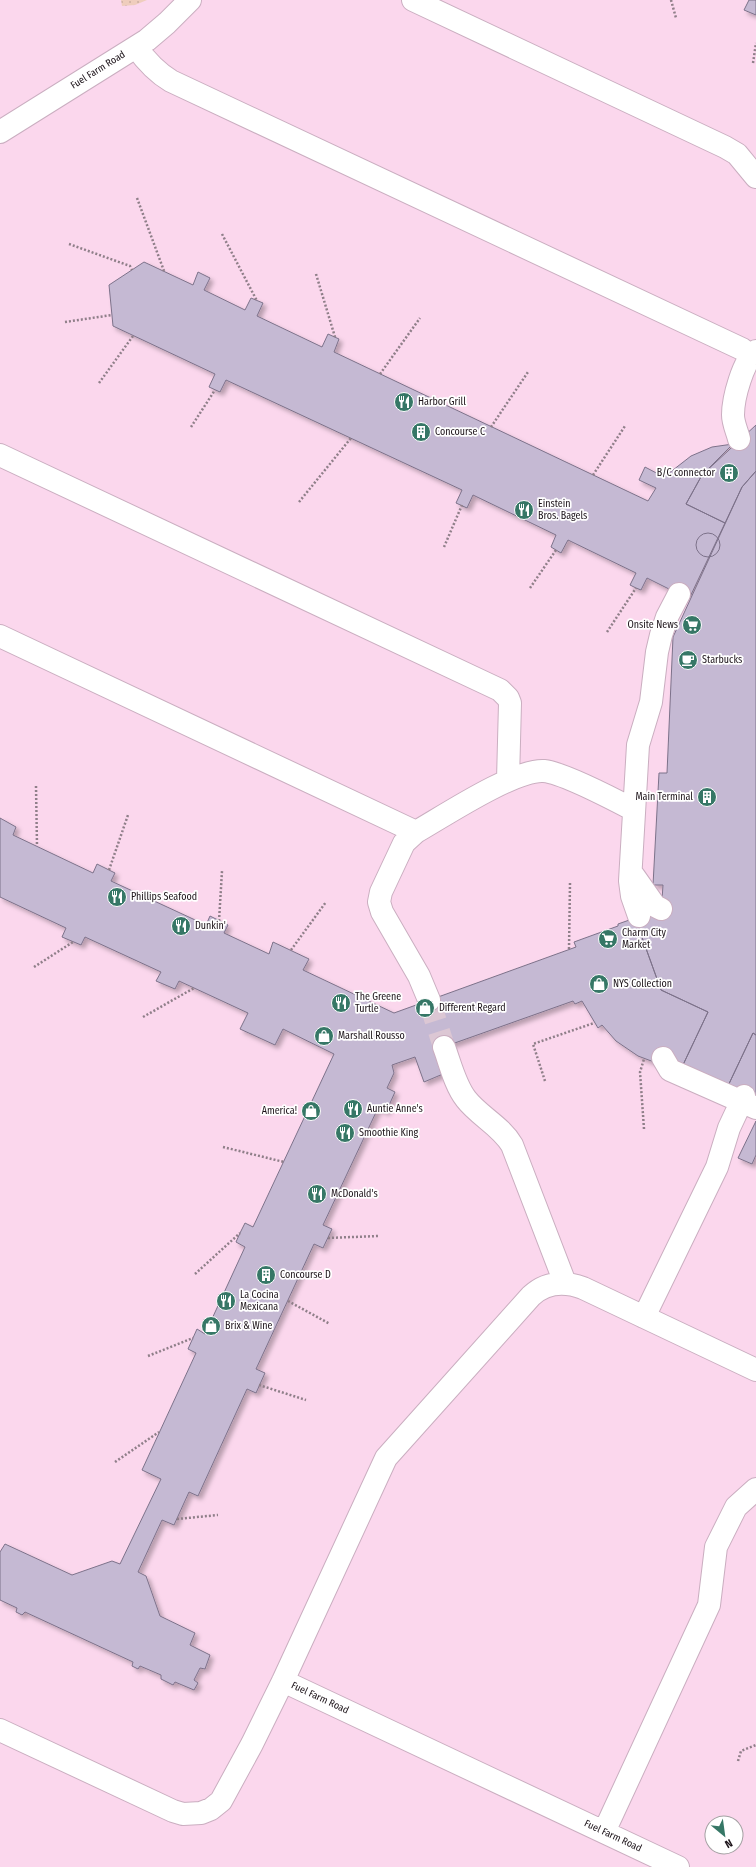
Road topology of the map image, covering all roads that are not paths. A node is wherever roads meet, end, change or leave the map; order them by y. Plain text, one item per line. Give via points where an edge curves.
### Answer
1 (190, 0) edge
2 (413, 0) edge
3 (136, 47) junction
4 (0, 132) edge
5 (756, 177) edge
6 (753, 353) edge
7 (739, 439) dead end
8 (0, 455) edge
9 (679, 594) dead end
10 (0, 636) edge
11 (508, 780) junction
12 (634, 810) junction
13 (416, 832) junction
14 (630, 870) junction
15 (661, 909) dead end
16 (639, 916) dead end
17 (428, 1000) tunnel mouth
18 (444, 1046) tunnel mouth
19 (654, 1059) road end
20 (747, 1102) edge
21 (565, 1283) junction
22 (644, 1317) junction
23 (756, 1370) edge
24 (756, 1489) edge
25 (282, 1681) junction
26 (0, 1730) edge
27 (604, 1832) junction
28 (678, 1867) edge

1 - 3 lane, Fuel Farm Road via 159,30
2 - 5 lane via 725,147 737,154
3 - 4 lane, Fuel Farm Road
3 - 6 lane via 146,61 171,81
6 - 7 lane via 743,369 734,404 733,418
8 - 11 lane via 500,690 510,703
9 - 12 lane via 663,626 657,648 651,702 638,745
10 - 13 lane
11 - 12 lane via 537,771 552,772
11 - 13 lane
12 - 14 lane
13 - 17 lane via 406,840 398,854 379,902 382,912 419,976
14 - 15 lane via 655,906
14 - 16 lane via 630,887
18 - 21 lane via 465,1098 512,1145
19 - 20 lane via 670,1070
20 - 22 lane via 729,1128 717,1167
21 - 22 lane via 583,1288
21 - 25 lane via 546,1286 531,1296 390,1452
22 - 23 lane
24 - 27 lane via 736,1507 716,1547 709,1605
25 - 26 lane, Fuel Farm Road via 224,1797 211,1809 195,1814 173,1811
25 - 27 lane, Fuel Farm Road
27 - 28 lane, Fuel Farm Road

